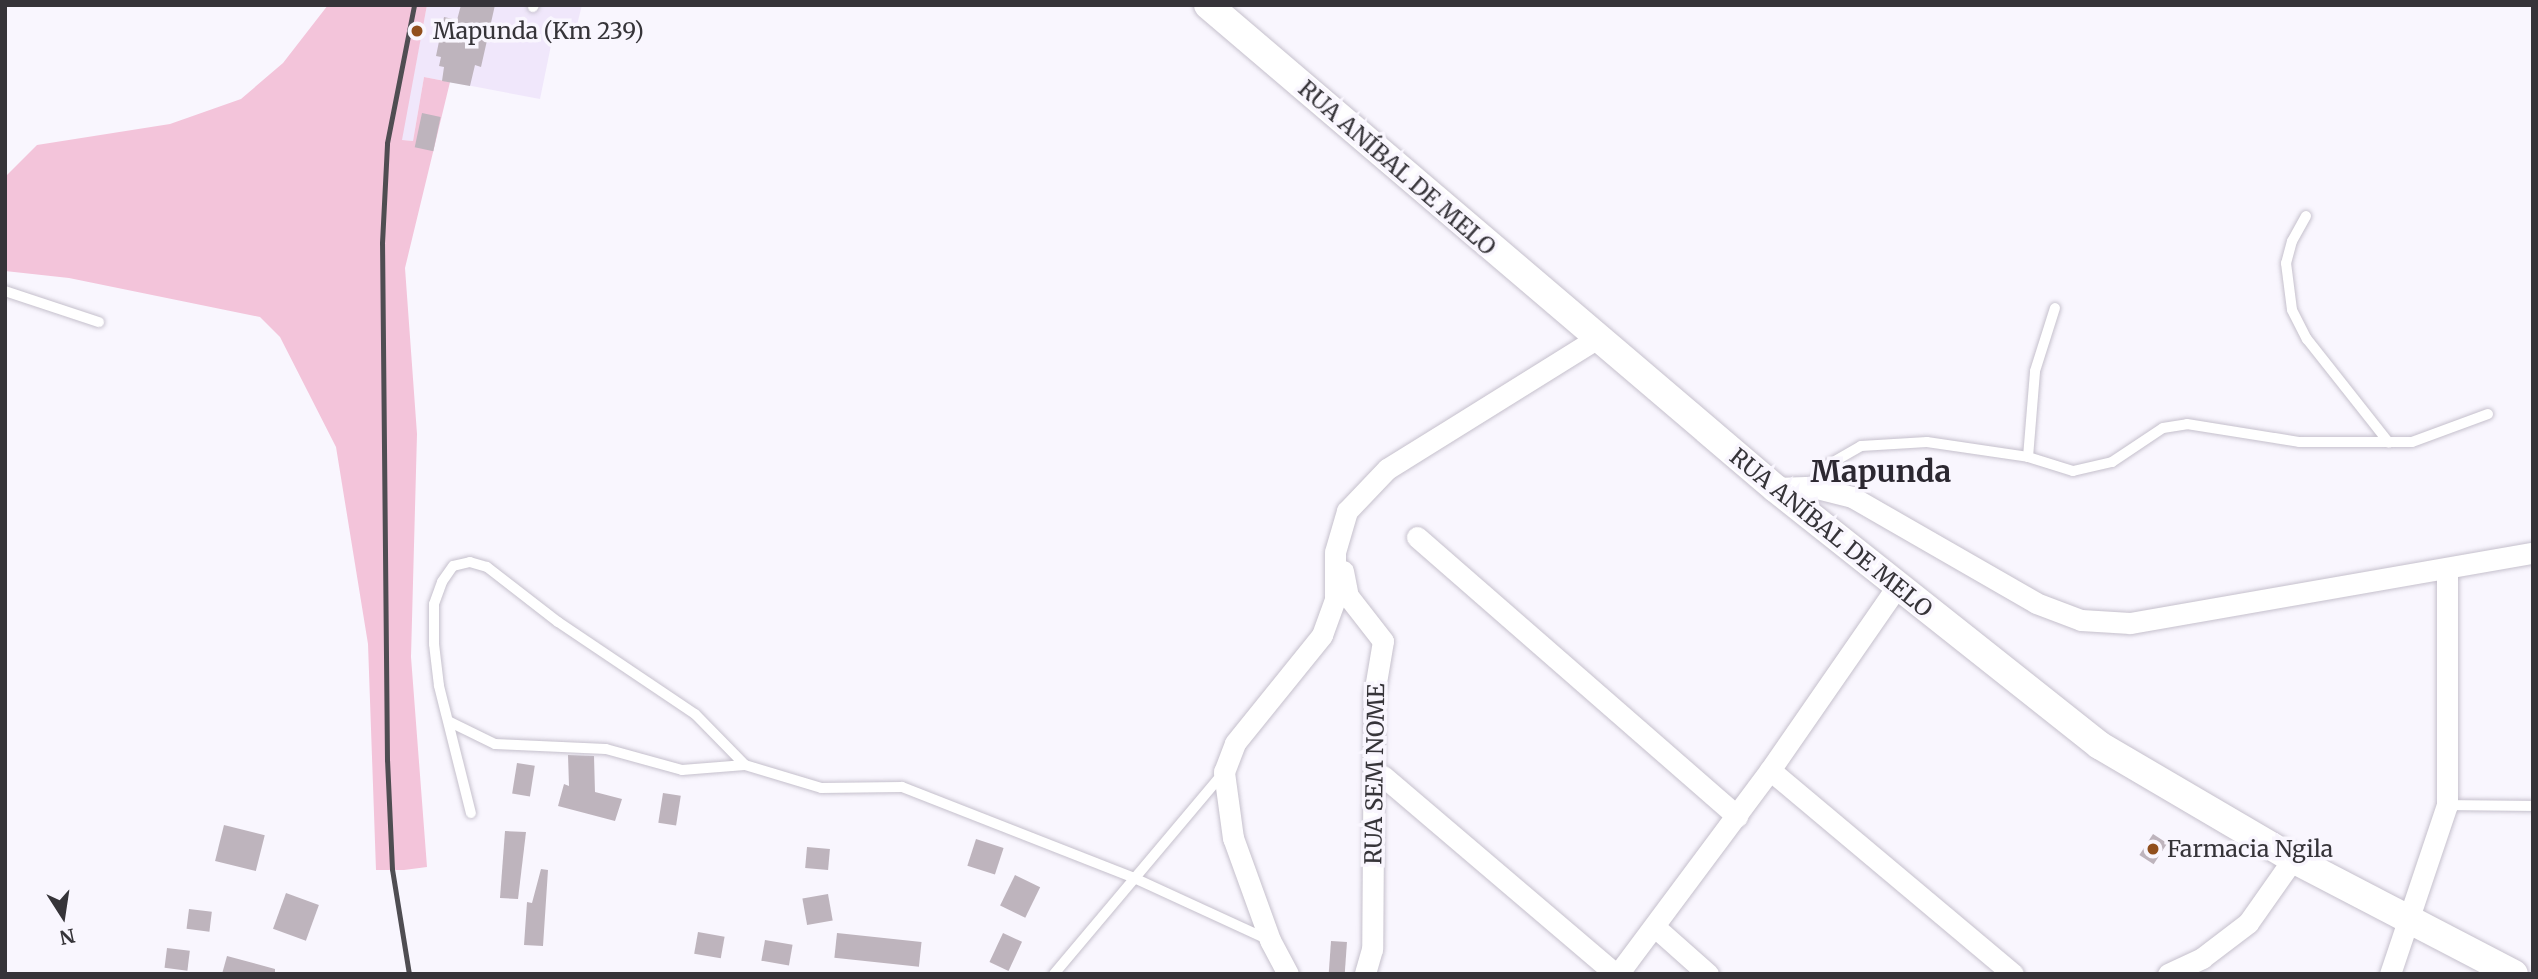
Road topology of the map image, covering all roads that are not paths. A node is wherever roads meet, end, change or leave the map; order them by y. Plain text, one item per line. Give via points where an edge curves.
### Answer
1 (1208, 5) edge
2 (2306, 216) dead end
3 (5, 291) edge
4 (2054, 308) dead end
5 (99, 321) dead end
6 (1596, 340) junction
7 (2488, 414) dead end
8 (2389, 443) junction
9 (2028, 457) junction
10 (1813, 487) junction
11 (1775, 488) junction
12 (1417, 537) dead end
13 (1337, 545) junction
14 (2533, 553) edge
15 (2447, 568) junction
16 (1896, 588) junction
17 (450, 722) junction
18 (745, 765) junction
19 (1770, 770) junction
20 (1224, 772) junction
21 (1382, 776) dead end
22 (2447, 805) junction
23 (2533, 806) edge
24 (471, 813) dead end
25 (1737, 816) junction
26 (2293, 859) junction
27 (1132, 877) junction
28 (2405, 919) junction
29 (1655, 927) junction
30 (1270, 940) junction
31 (1054, 974) edge
32 (1288, 974) edge
33 (1365, 974) edge
34 (1617, 974) edge
35 (1708, 974) edge
36 (2013, 974) edge
37 (2168, 974) edge
38 (2390, 974) edge
39 (2514, 974) edge

1 - 6 street, RUA ANÍBAL DE MELO
2 - 8 lane via 2286,264 2292,310 2307,339
3 - 5 lane
4 - 9 lane via 2035,371
6 - 11 street, RUA ANÍBAL DE MELO
6 - 13 street via 1387,469 1347,512
7 - 8 lane via 2412,442
8 - 9 lane via 2299,442 2187,424 2163,428 2112,462 2073,471
9 - 10 lane via 1927,442 1860,446 1821,469
10 - 11 street
10 - 15 street via 1852,497 2036,603 2081,620 2130,623
11 - 16 street, RUA ANÍBAL DE MELO
12 - 25 street
13 - 20 street via 1335,600 1322,635 1235,743
13 - 33 street, RUA SEM NOME via 1348,596 1368,615 1383,641 1374,694 1372,949
14 - 15 street
15 - 22 street
16 - 19 street
16 - 26 street, RUA ANÍBAL DE MELO via 2099,745
17 - 18 lane via 495,744 606,749 682,770
17 - 18 lane via 439,686 434,604 453,566 470,562 487,566 558,622 695,714
17 - 24 lane
18 - 27 lane via 821,789 902,787
19 - 25 street
19 - 36 street
20 - 27 lane
20 - 30 street via 1233,838
21 - 34 street
22 - 23 lane
22 - 28 street via 2438,842
25 - 29 street
26 - 28 street, RUA ANÍBAL DE MELO
26 - 37 street via 2248,923 2202,958
27 - 30 lane
27 - 31 lane
28 - 38 street
28 - 39 street, RUA ANÍBAL DE MELO
29 - 34 street
29 - 35 street
30 - 32 street

